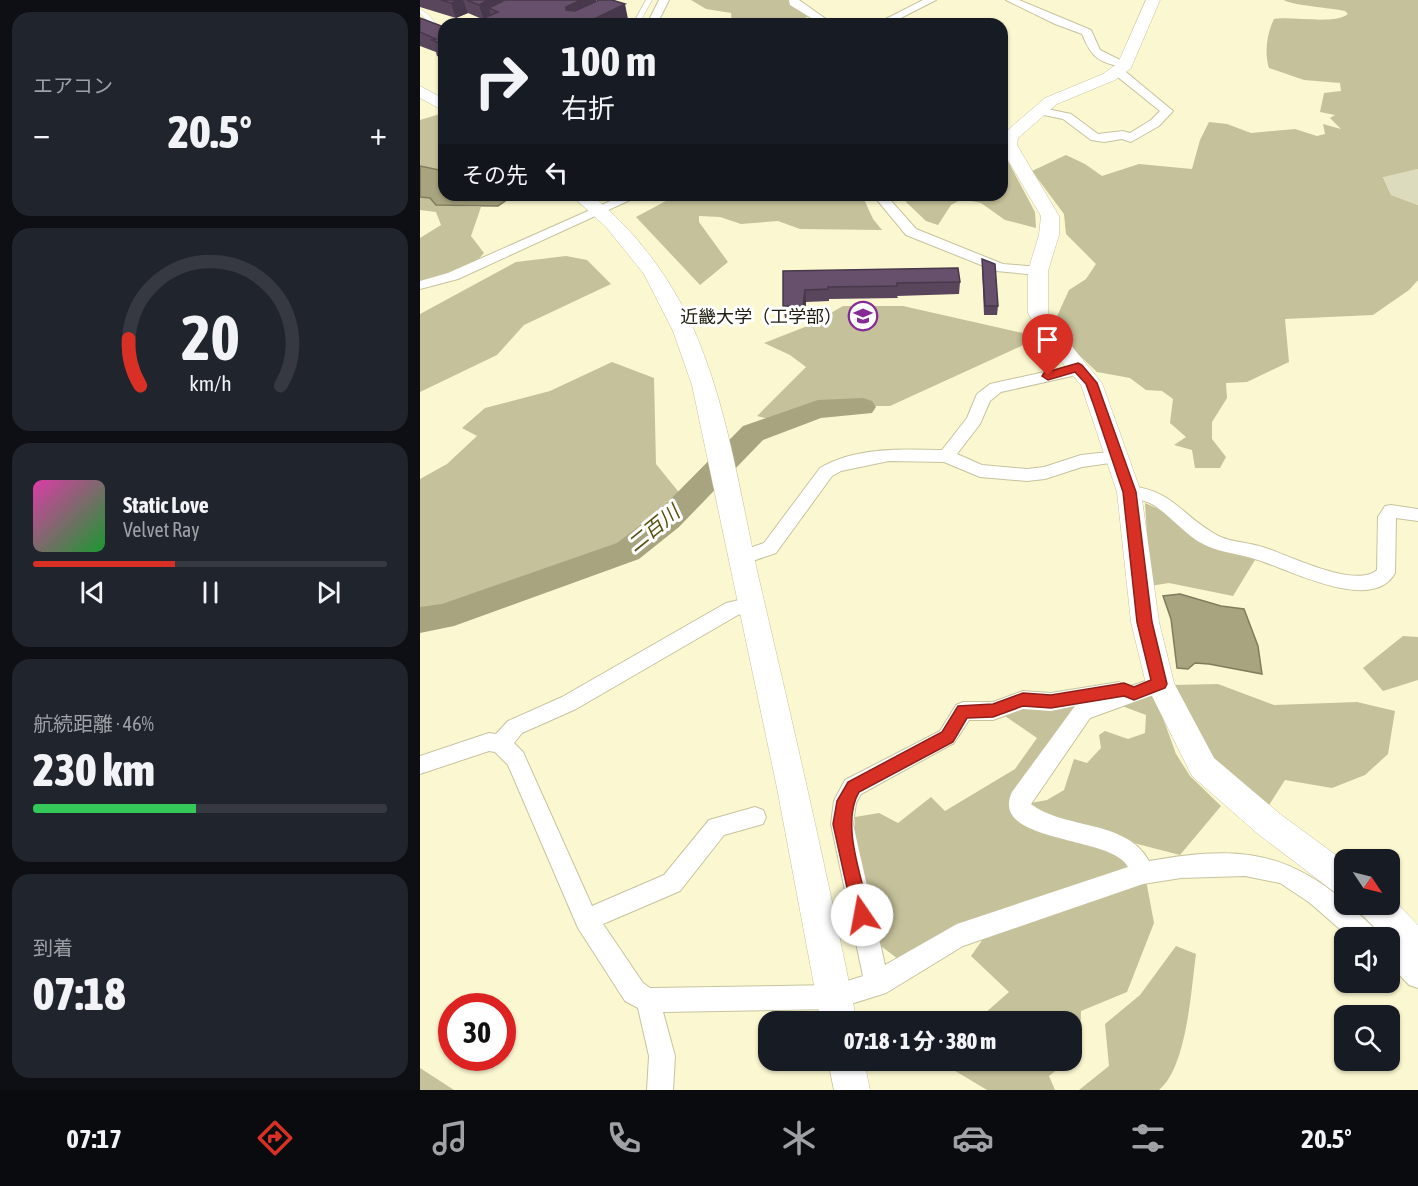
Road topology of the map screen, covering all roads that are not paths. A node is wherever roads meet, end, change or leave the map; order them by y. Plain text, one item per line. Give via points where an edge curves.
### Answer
1 (649, 0) edge
2 (664, 0) edge
3 (794, 0) edge
4 (931, 0) edge
5 (1011, 0) edge
6 (1153, 0) edge
7 (420, 11) edge
8 (639, 18) edge
9 (655, 18) edge
10 (818, 18) edge
11 (894, 18) edge
12 (438, 29) edge
13 (1122, 68) junction
14 (420, 91) edge
15 (438, 102) edge
16 (1038, 111) junction
17 (1008, 134) edge
18 (1008, 145) edge
19 (884, 201) edge
20 (591, 203) edge
21 (1038, 271) junction
22 (420, 285) edge
23 (1078, 367) junction
24 (946, 456) junction
25 (1118, 457) junction
26 (1129, 492) junction
27 (1418, 515) edge
28 (741, 558) junction
29 (752, 604) junction
30 (1160, 684) junction
31 (1134, 693) junction
32 (501, 744) junction
33 (420, 765) edge
34 (755, 817) dead end
35 (1143, 873) junction
36 (1334, 873) edge
37 (1386, 915) edge
38 (586, 920) junction
39 (1355, 927) edge
40 (1418, 949) edge
41 (1400, 957) edge
42 (1418, 976) edge
43 (877, 984) junction
44 (648, 1000) junction
45 (837, 1009) edge
46 (848, 1071) edge
47 (660, 1090) edge
48 (852, 1090) edge

1 - 8 lane
2 - 9 street
3 - 10 street
4 - 11 street
5 - 13 street via 1087,32 1095,52
6 - 13 street
7 - 12 lane
13 - 16 street
13 - 16 street via 1131,83 1167,111 1131,138 1095,137 1067,116
14 - 15 street
16 - 17 street
18 - 21 street via 1050,216 1049,235
19 - 21 street via 911,232 1001,268
20 - 22 street via 453,276
20 - 28 street via 632,243 664,291 684,331 702,377
21 - 23 street via 1038,313 1046,329
23 - 24 street via 996,388 983,398 974,420
23 - 25 street via 1091,383
24 - 25 street via 980,471 1027,475 1081,461
24 - 28 street via 889,455 836,466 826,472 770,548
25 - 26 street
26 - 27 street via 1139,492 1173,508 1208,539 1332,579 1375,583 1386,573 1387,517 1391,511
26 - 30 street via 1145,622
28 - 29 street
29 - 32 street via 733,608 569,703 515,727
29 - 45 street
30 - 31 street
30 - 36 street via 1203,767
31 - 35 street via 1083,712 1020,799 1020,809 1037,822 1104,840 1133,854
31 - 43 street via 1124,690 1051,702 1023,700 993,711 963,711 947,737 854,787 845,801 842,824
32 - 33 street via 489,742
32 - 38 street via 516,759
34 - 38 street via 717,827 672,883
35 - 39 street via 1227,863 1275,870 1299,880
35 - 43 street via 957,936
37 - 40 street
38 - 44 street via 634,992
41 - 42 street
43 - 45 street
44 - 45 street
44 - 47 street via 662,1056
46 - 48 street

